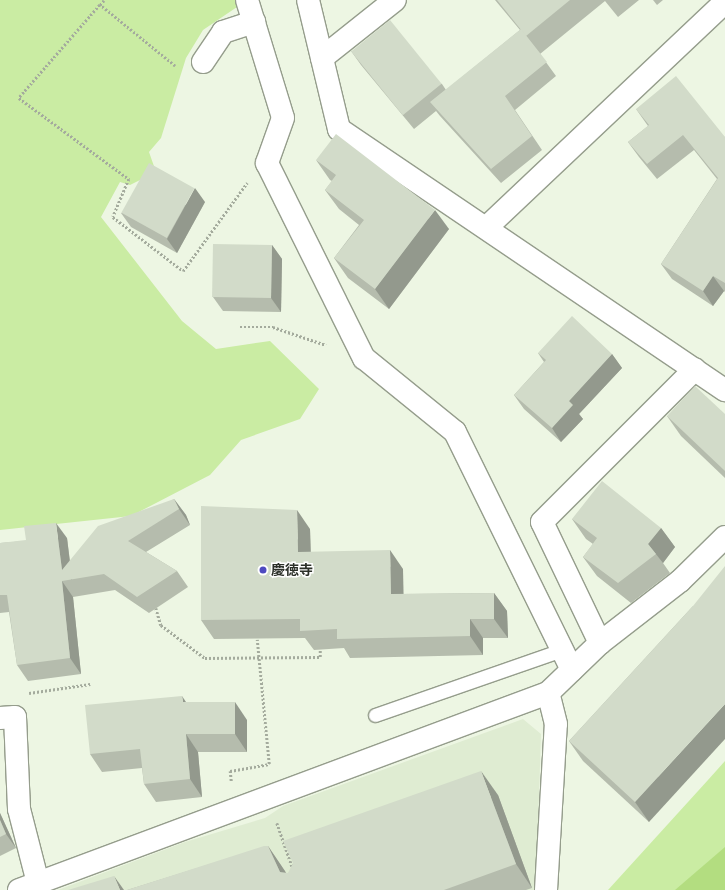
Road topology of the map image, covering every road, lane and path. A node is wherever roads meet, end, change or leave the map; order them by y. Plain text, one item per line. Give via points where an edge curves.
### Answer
1 (104, 0) edge
2 (247, 0) edge
3 (308, 0) edge
4 (395, 0) edge
5 (725, 2) edge
6 (100, 4) junction
7 (254, 22) junction
8 (322, 58) junction
9 (203, 62) dead end
10 (182, 71) dead end
11 (236, 194) dead end
12 (487, 227) junction
13 (240, 328) dead end
14 (364, 358) junction
15 (695, 369) junction
16 (725, 390) edge
17 (725, 537) edge
18 (156, 608) dead end
19 (257, 640) edge
20 (600, 643) junction
21 (320, 649) edge
22 (562, 650) junction
23 (258, 660) junction
24 (572, 670) junction
25 (90, 684) dead end
26 (548, 693) junction
27 (21, 694) dead end
28 (375, 715) dead end
29 (0, 718) edge
30 (269, 764) dead end
31 (268, 798) junction
32 (292, 866) edge
33 (28, 886) edge
34 (546, 890) edge

1 - 6 path
2 - 7 street
3 - 8 street
4 - 8 street
5 - 12 street
6 - 10 path
6 - 11 path via 19,98 129,179 114,217 183,271
7 - 9 street via 223,32
7 - 14 street via 283,118 267,163
8 - 12 street via 339,129
12 - 15 street
13 - 14 path via 273,327
14 - 22 street via 455,432
15 - 16 street
15 - 20 street via 542,522
17 - 20 street via 680,581
18 - 23 path via 161,625 194,653 205,658
19 - 23 path
20 - 24 street
21 - 23 path via 320,658
22 - 24 street
22 - 28 lane
23 - 30 path
24 - 26 street
25 - 27 path
26 - 31 street
26 - 34 street via 556,724
29 - 33 street via 15,716 19,809
31 - 32 path
31 - 33 street

